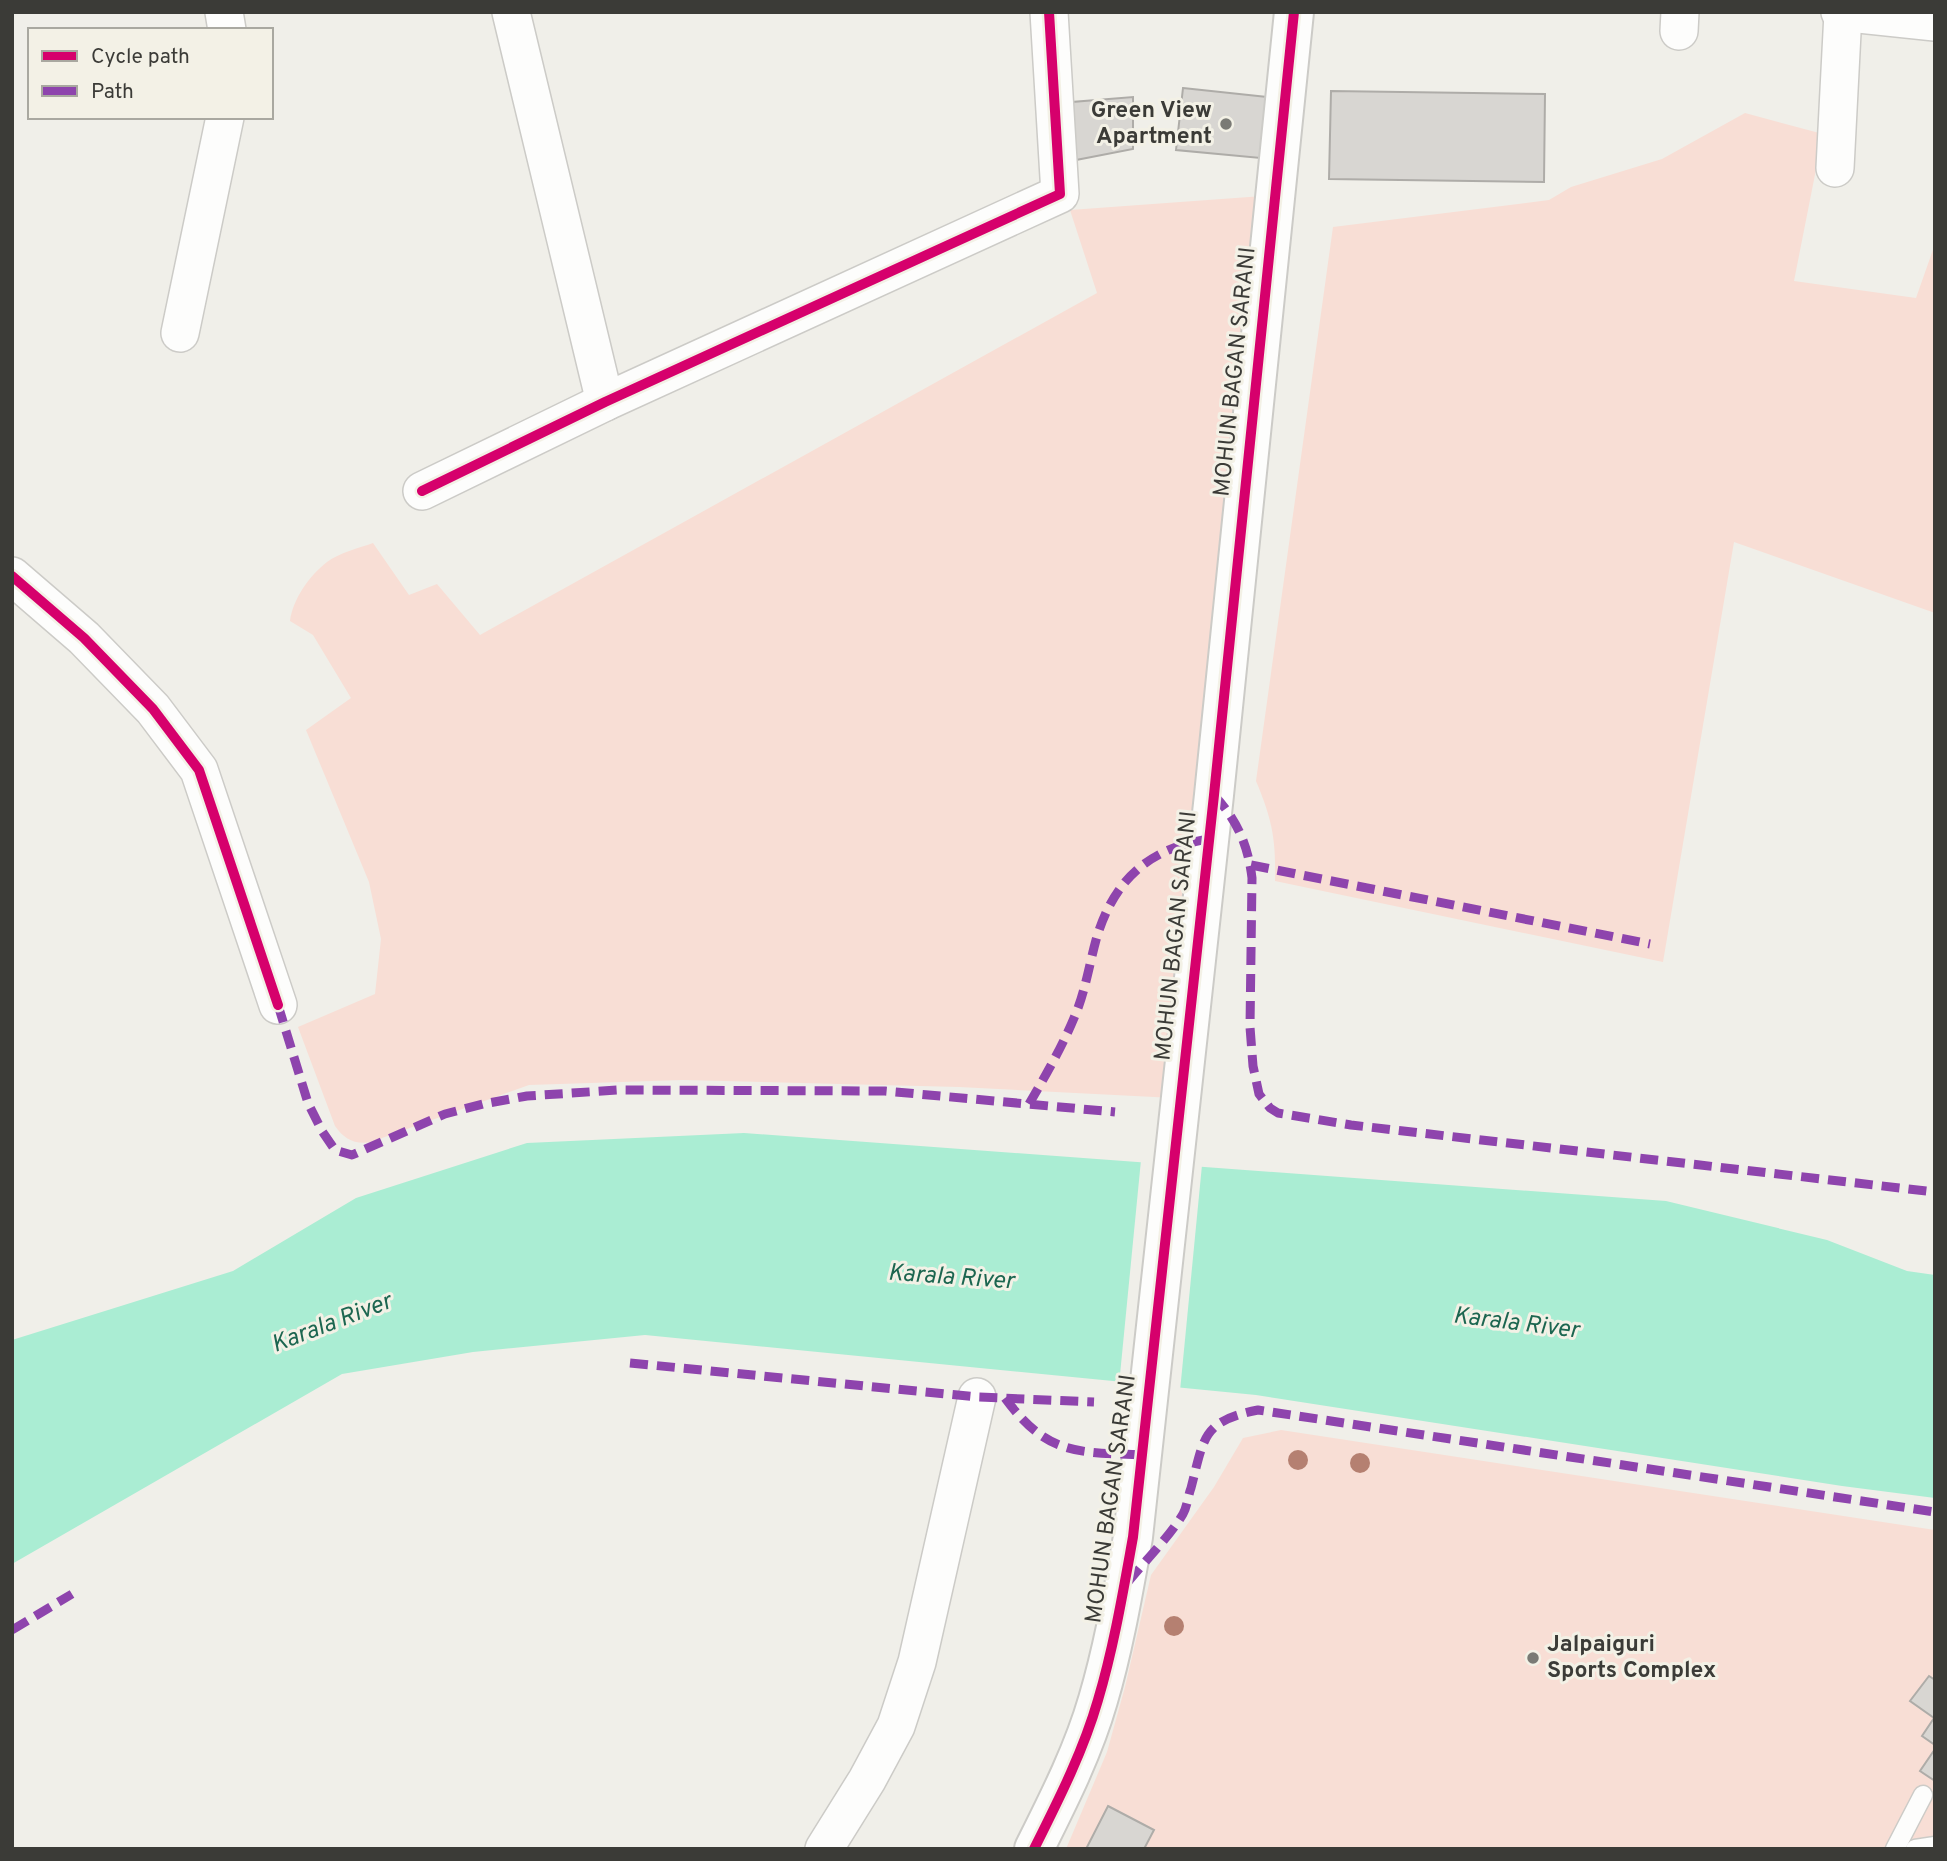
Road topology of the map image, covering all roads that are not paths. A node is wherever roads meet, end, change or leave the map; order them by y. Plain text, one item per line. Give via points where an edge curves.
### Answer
1 (511, 12) edge
2 (1049, 12) edge
3 (1294, 12) edge
4 (1842, 13) edge
5 (1935, 22) edge
6 (225, 119) edge
7 (1835, 168) dead end
8 (180, 333) dead end
9 (605, 402) junction
10 (422, 491) dead end
11 (12, 576) edge
12 (278, 1005) dead end
13 (977, 1397) dead end
14 (1923, 1795) dead end
15 (1935, 1846) edge
16 (824, 1849) edge
17 (1034, 1849) edge
18 (1895, 1849) edge
19 (1915, 1849) edge

1 - 9 street
2 - 9 street via 1060,194
3 - 17 street, MOHUN BAGAN SARANI via 1133,1536 1109,1662 1092,1720
4 - 5 street
4 - 7 street
6 - 8 street
9 - 10 street
11 - 12 street via 84,638 153,709 199,770
13 - 16 street via 917,1662 896,1726
14 - 18 lane
15 - 19 lane

